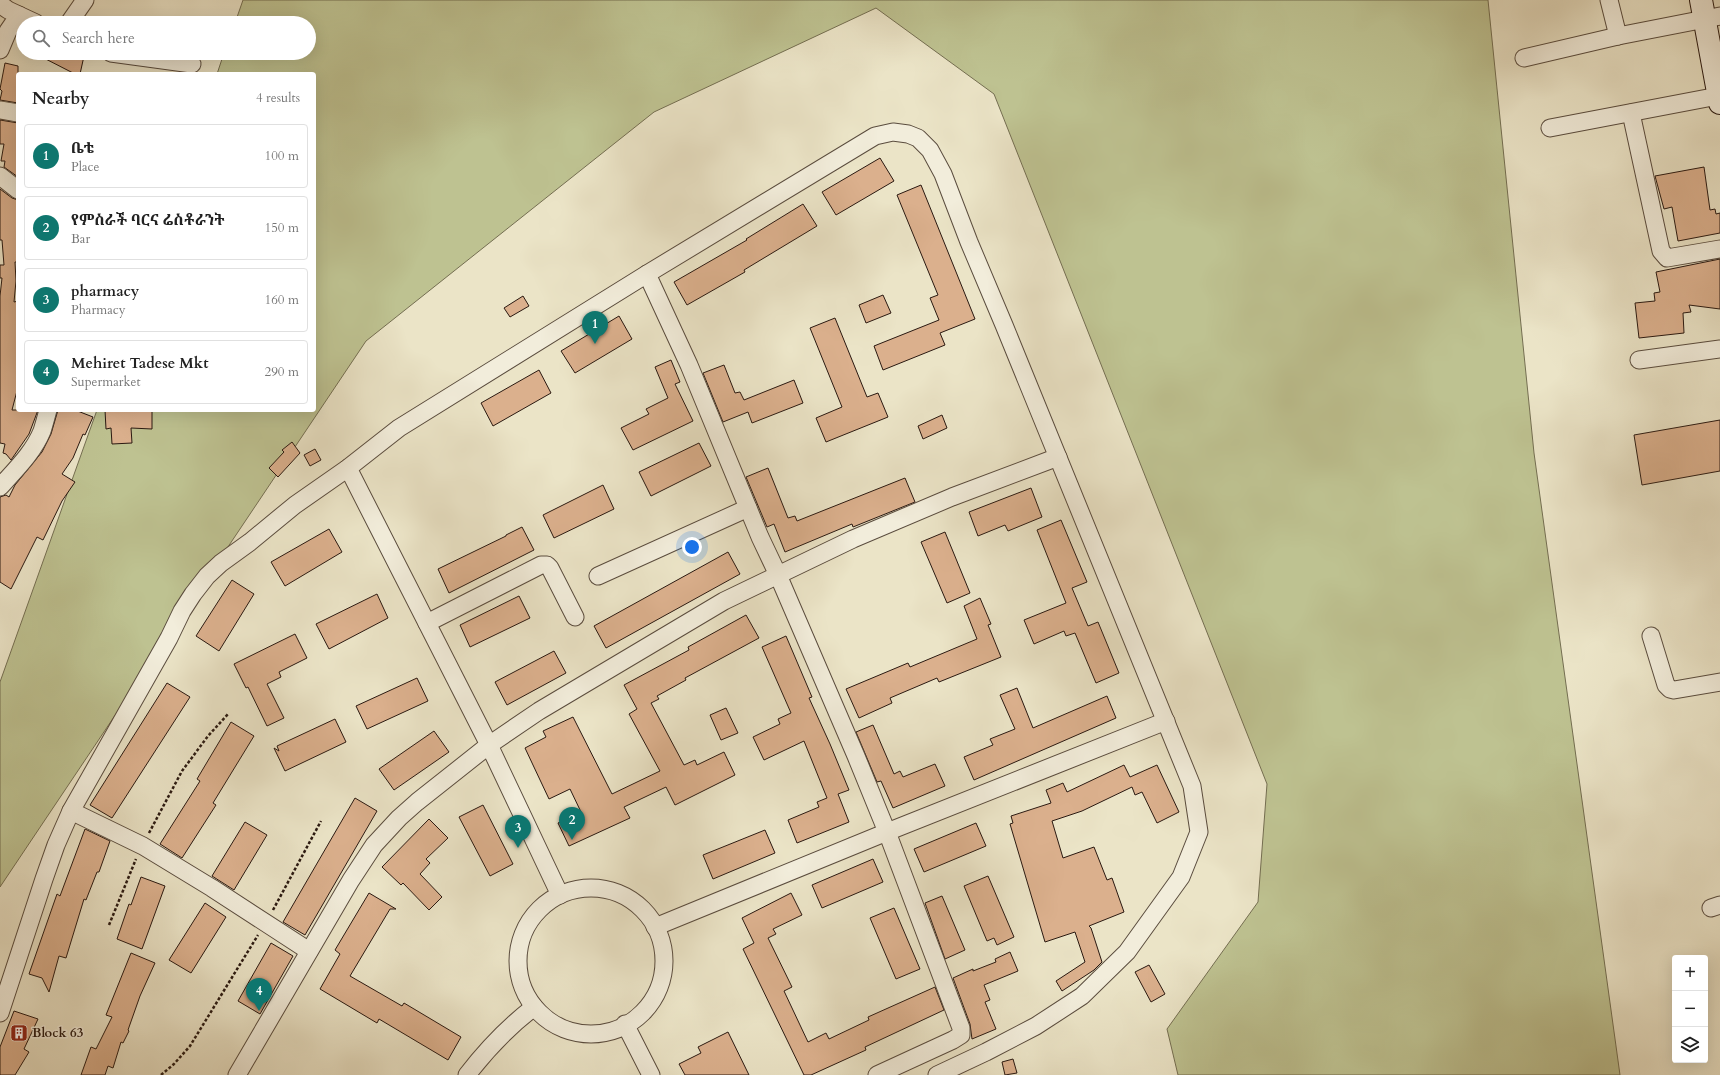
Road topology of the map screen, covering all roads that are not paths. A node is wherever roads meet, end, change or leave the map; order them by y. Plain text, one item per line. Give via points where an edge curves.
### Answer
1 (85, 0) edge
2 (1609, 0) edge
3 (0, 4) edge
4 (1709, 12) edge
5 (19, 15) edge
6 (74, 16) edge
7 (16, 19) edge
8 (1618, 36) junction
9 (0, 50) edge
10 (1524, 58) dead end
11 (163, 60) edge
12 (192, 64) dead end
13 (1719, 99) edge
14 (0, 110) edge
15 (16, 113) edge
16 (1631, 114) junction
17 (1550, 128) dead end
18 (0, 176) edge
19 (16, 188) edge
20 (1720, 249) edge
21 (647, 274) junction
22 (1720, 350) edge
23 (1639, 360) dead end
24 (47, 412) edge
25 (1058, 457) junction
26 (348, 468) junction
27 (0, 487) edge
28 (748, 508) junction
29 (778, 575) junction
30 (598, 576) dead end
31 (575, 617) dead end
32 (427, 623) junction
33 (1651, 636) dead end
34 (1720, 682) edge
35 (1166, 721) junction
36 (489, 745) junction
37 (71, 811) junction
38 (887, 832) junction
39 (560, 895) junction
40 (655, 927) junction
41 (309, 951) junction
42 (534, 1007) junction
43 (0, 1013) edge
44 (624, 1024) junction
45 (238, 1075) edge
46 (467, 1075) edge
47 (651, 1075) edge
48 (877, 1075) edge
49 (937, 1075) edge

1 - 6 street
2 - 8 street
3 - 5 street
4 - 8 street
4 - 13 street
7 - 9 street
8 - 10 street
11 - 12 street
13 - 16 street
14 - 15 street
16 - 17 street
16 - 20 street via 1661,251 1667,258 1671,258
18 - 19 street
21 - 25 street via 875,136 893,132 918,138 930,150 943,174
21 - 26 street via 399,428
21 - 28 street via 689,365
22 - 23 street
24 - 27 street via 33,447
25 - 29 street via 952,496
25 - 35 street
26 - 32 street
26 - 37 street via 295,504 207,576 182,611
28 - 29 street
28 - 30 street
29 - 36 street via 724,601 539,710
29 - 38 street
31 - 32 street via 550,568 541,565
32 - 36 street
33 - 34 street via 1666,684 1670,689
35 - 38 street
35 - 49 street via 1192,786 1200,832 1181,878 1127,952 1082,996 1036,1026
36 - 39 street
36 - 41 street via 417,802 374,845
37 - 41 street via 143,846
37 - 43 street via 56,845
38 - 40 street
38 - 48 street via 961,1028 961,1035
39 - 40 street via 587,888 612,891 636,903
39 - 42 street via 537,911 519,944 518,974 526,996
40 - 44 street via 664,951 660,984 650,1004 632,1021
41 - 45 street
42 - 44 street via 554,1024 578,1033 616,1030
42 - 46 street via 485,1052
44 - 47 street

